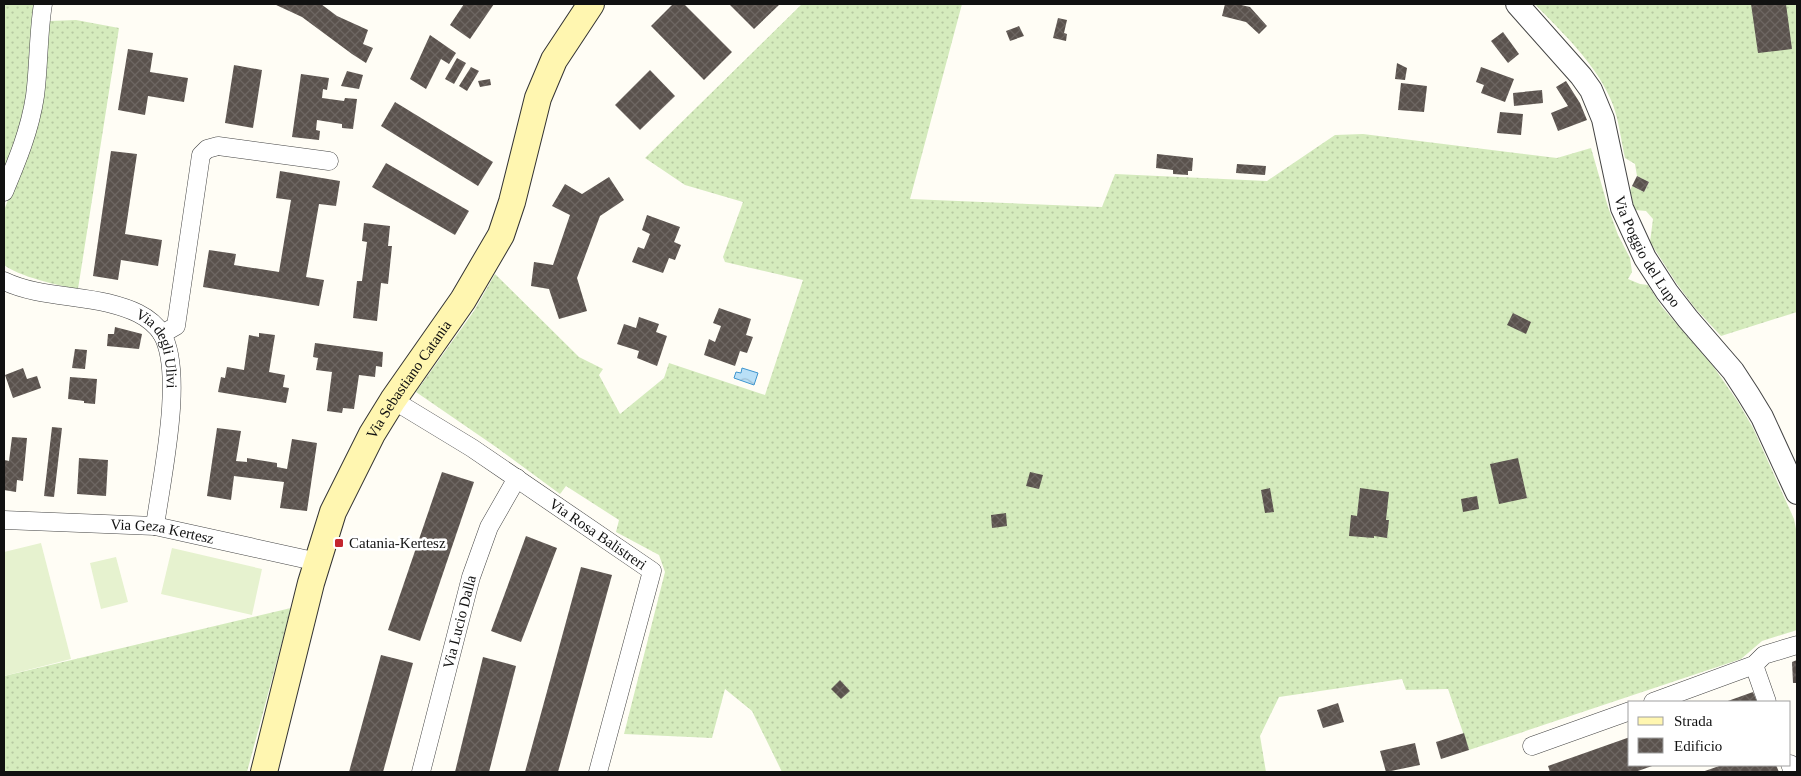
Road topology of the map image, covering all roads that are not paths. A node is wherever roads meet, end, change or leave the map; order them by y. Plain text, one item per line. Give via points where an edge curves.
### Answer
1 (43, 4) edge
2 (591, 4) edge
3 (1517, 4) edge
4 (329, 161) dead end
5 (4, 192) edge
6 (4, 280) edge
7 (162, 334) junction
8 (393, 400) junction
9 (517, 478) junction
10 (1797, 493) edge
11 (4, 520) edge
12 (155, 526) junction
13 (318, 562) junction
14 (1797, 645) edge
15 (1754, 665) junction
16 (1656, 701) edge
17 (1767, 701) edge
18 (1628, 712) edge
19 (1532, 746) dead end
20 (264, 772) edge
21 (421, 772) edge
22 (598, 772) edge

1 - 5 street via 30,120
2 - 8 main road, Via Sebastiano Catania via 554,60 538,98 501,236 463,300
3 - 10 street, Via Poggio del Lupo via 1591,90 1603,119 1622,208 1645,258 1667,292 1733,371 1748,394
4 - 7 street via 218,146 201,155 176,326
6 - 7 street, Via degli Ulivi via 18,286 134,310
7 - 12 street, Via degli Ulivi via 172,377 170,424
8 - 9 street, Via Rosa Balistreri
8 - 13 main road, Via Sebastiano Catania via 333,512
9 - 21 street, Via Lucio Dalla via 490,527 471,577
9 - 22 street, Via Rosa Balistreri via 652,571
11 - 12 street, Via Geza Kertesz
12 - 13 street, Via Geza Kertesz
13 - 20 main road, Via Sebastiano Catania
14 - 15 street via 1764,655
15 - 16 street
15 - 17 street
18 - 19 street

